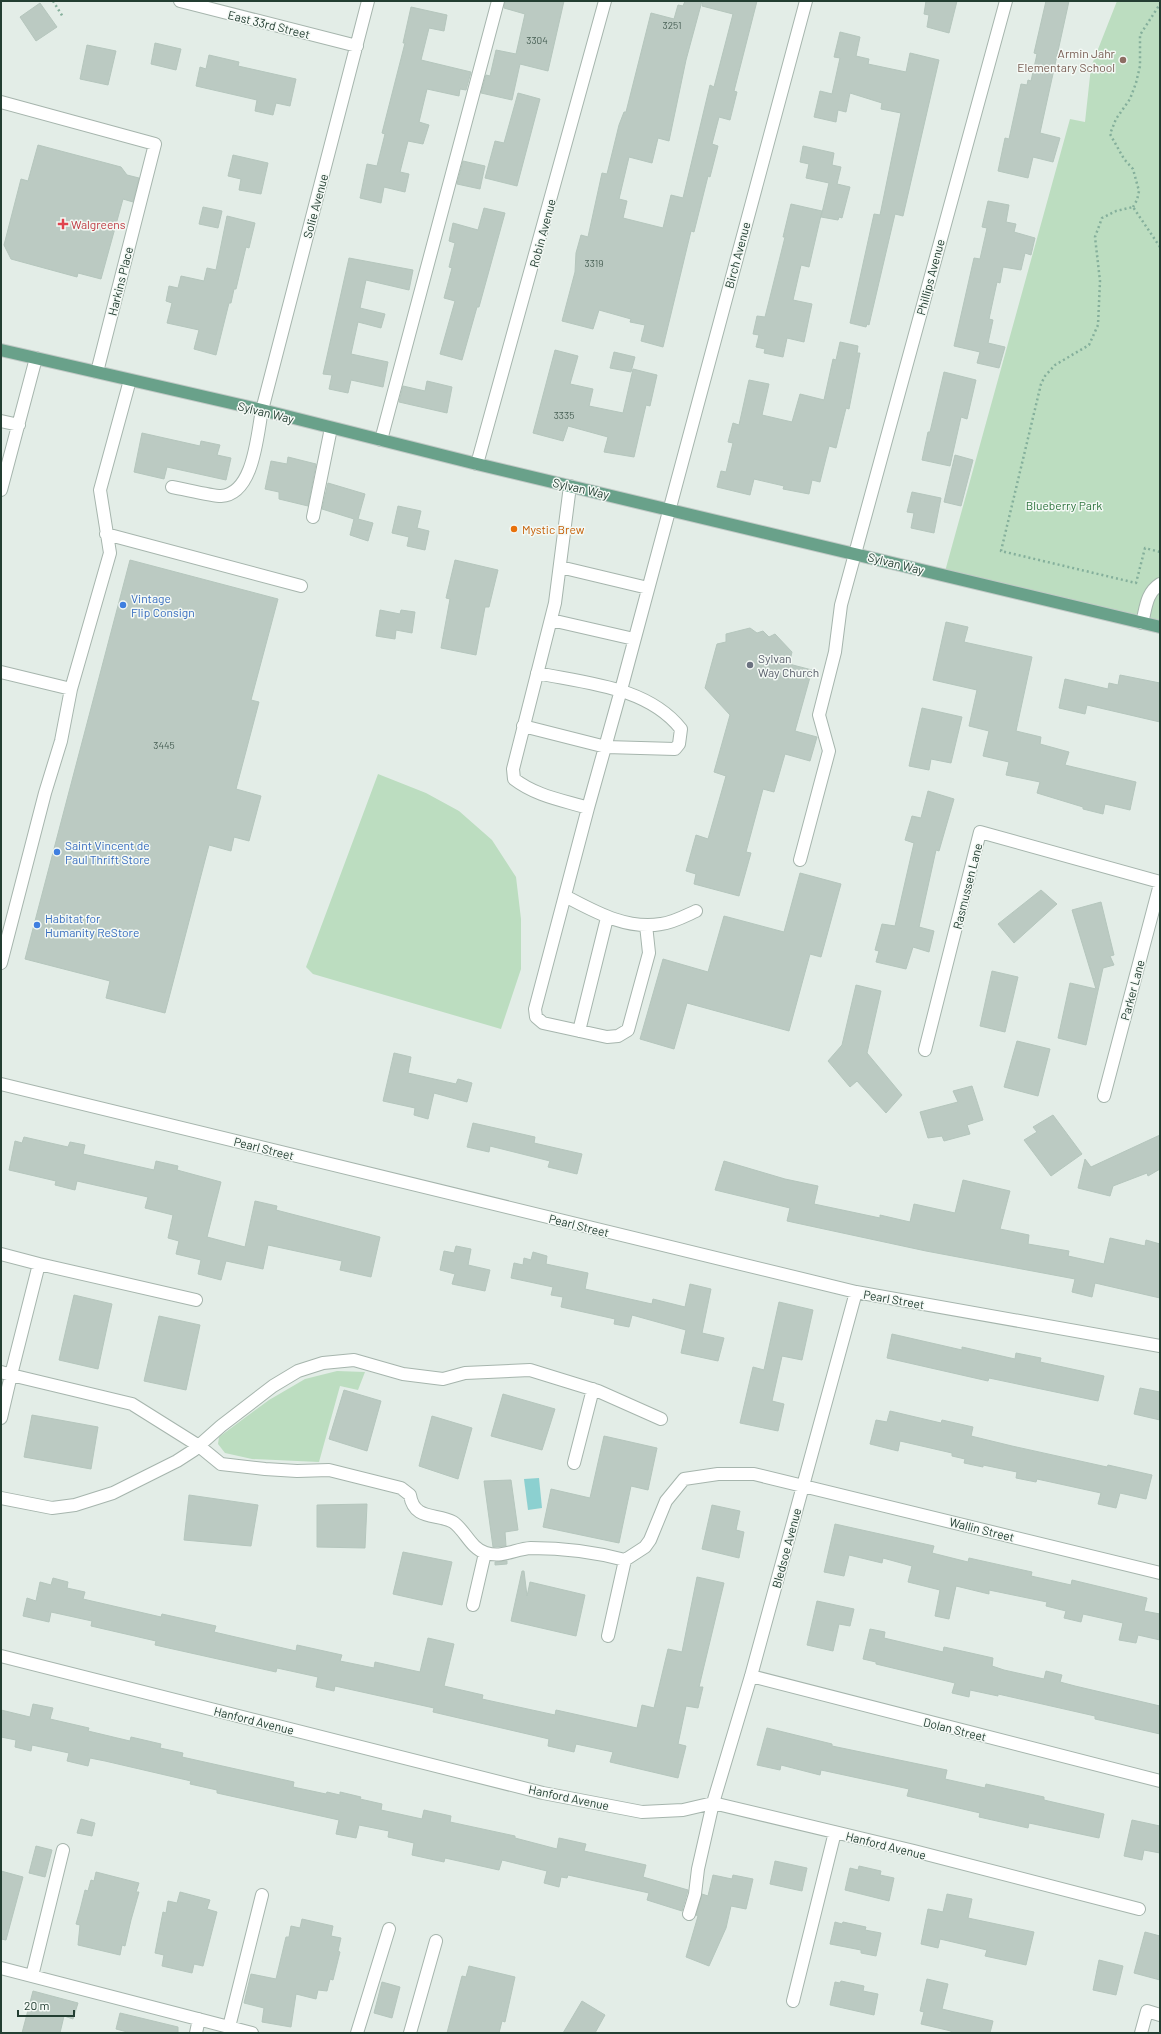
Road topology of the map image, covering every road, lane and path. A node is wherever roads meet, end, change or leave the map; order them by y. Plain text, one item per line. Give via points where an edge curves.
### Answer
1 (180, 1) edge
2 (368, 1) edge
3 (498, 1) edge
4 (605, 1) edge
5 (806, 1) edge
6 (1006, 1) edge
7 (53, 2) edge
8 (1160, 4) edge
9 (63, 17) dead end
10 (357, 46) junction
11 (1, 102) edge
12 (1133, 207) junction
13 (1160, 247) edge
14 (1, 350) edge
15 (36, 358) junction
16 (97, 372) junction
17 (130, 380) junction
18 (262, 410) junction
19 (1, 421) edge
20 (19, 425) junction
21 (331, 428) junction
22 (380, 440) junction
23 (477, 464) junction
24 (4, 465) edge
25 (570, 486) junction
26 (172, 487) dead end
27 (1, 490) edge
28 (669, 509) junction
29 (313, 517) dead end
30 (106, 534) junction
31 (1160, 552) edge
32 (856, 554) junction
33 (560, 567) junction
34 (1160, 584) edge
35 (301, 586) dead end
36 (648, 588) junction
37 (551, 620) junction
38 (1142, 623) junction
39 (1160, 627) edge
40 (634, 639) junction
41 (1, 672) edge
42 (537, 673) junction
43 (71, 689) junction
44 (621, 690) junction
45 (523, 726) junction
46 (606, 747) junction
47 (588, 808) junction
48 (800, 860) dead end
49 (1160, 883) edge
50 (565, 896) junction
51 (696, 911) dead end
52 (606, 918) junction
53 (646, 925) junction
54 (1, 963) edge
55 (578, 1031) junction
56 (925, 1050) dead end
57 (1, 1084) edge
58 (1104, 1096) dead end
59 (1, 1254) edge
60 (39, 1264) junction
61 (856, 1292) junction
62 (196, 1300) dead end
63 (1160, 1346) edge
64 (6, 1373) edge
65 (593, 1390) junction
66 (1, 1418) edge
67 (660, 1419) dead end
68 (199, 1446) junction
69 (574, 1463) dead end
70 (803, 1485) junction
71 (1, 1498) edge
72 (485, 1553) junction
73 (625, 1560) junction
74 (1160, 1573) edge
75 (473, 1605) dead end
76 (608, 1636) dead end
77 (1, 1656) edge
78 (751, 1676) junction
79 (1160, 1780) edge
80 (713, 1803) junction
81 (835, 1832) junction
82 (63, 1850) dead end
83 (262, 1895) dead end
84 (1139, 1909) dead end
85 (689, 1914) dead end
86 (389, 1928) dead end
87 (436, 1941) dead end
88 (1, 1968) edge
89 (32, 1976) junction
90 (793, 2001) dead end
91 (1160, 2015) edge
92 (199, 2019) junction
93 (229, 2027) junction
94 (196, 2033) edge
95 (252, 2033) edge
96 (357, 2033) edge
97 (410, 2033) edge
98 (1141, 2033) edge

1 - 10 street, East 33rd Street
2 - 10 street, Solie Avenue
3 - 22 street
4 - 23 street, Robin Avenue
5 - 28 street, Birch Avenue
6 - 32 street, Phillips Avenue
7 - 9 path
8 - 12 path via 1140,35 1140,66 1136,83 1110,134 1124,160 1133,168 1139,191
10 - 18 street, Solie Avenue
11 - 16 street, Harkins Place via 155,144
12 - 13 path
12 - 31 path via 1102,218 1099,224 1094,241 1100,281 1098,325 1089,345 1055,365 1041,384 1001,550 1136,583 1145,548
14 - 15 main road, Sylvan Way
15 - 16 main road, Sylvan Way
15 - 20 street
16 - 17 main road, Sylvan Way
17 - 18 main road, Sylvan Way
17 - 30 street via 100,490
18 - 21 main road, Sylvan Way
18 - 26 street, Solie Avenue via 249,472 244,482 232,493 220,496
19 - 20 street
20 - 24 street
21 - 22 main road, Sylvan Way
21 - 29 street
22 - 23 main road, Sylvan Way
23 - 25 main road, Sylvan Way
24 - 27 street
25 - 28 main road, Sylvan Way
25 - 33 street
28 - 32 main road, Sylvan Way
28 - 36 street, Birch Avenue
30 - 35 street
30 - 43 street via 110,553
32 - 38 main road, Sylvan Way
32 - 48 street, Phillips Avenue via 841,604 835,652 819,715 829,751
33 - 36 street
33 - 37 street
34 - 38 street via 1148,596
36 - 40 street, Birch Avenue
37 - 40 street
37 - 42 street
38 - 39 main road, Sylvan Way
40 - 44 street, Birch Avenue
41 - 43 street
42 - 44 street
42 - 45 street
43 - 54 street via 60,742
44 - 46 street, Birch Avenue
44 - 46 street via 671,716 681,728 680,744 675,749
45 - 46 street
45 - 47 street via 513,770 514,779 542,795
46 - 47 street, Birch Avenue
47 - 50 street, Birch Avenue
49 - 56 street, Rasmussen Lane via 980,832
49 - 58 street, Parker Lane
50 - 52 street
50 - 55 street, Birch Avenue via 535,1009 536,1017 543,1023
51 - 53 street via 662,924
52 - 53 street
52 - 55 street
53 - 55 street, Birch Avenue via 649,953 628,1030 618,1036 607,1037
57 - 61 street, Pearl Street
59 - 60 street
60 - 62 street
60 - 64 street
61 - 63 street, Pearl Street
61 - 70 street, Bledsoe Avenue
64 - 66 street
64 - 68 street via 132,1404
65 - 67 street
65 - 68 street via 530,1370 465,1373 443,1379 403,1374 354,1360 324,1363 298,1371 273,1386
65 - 69 street
68 - 71 street via 177,1461 113,1493 75,1505 52,1508
68 - 72 street via 215,1460 228,1466 297,1471 329,1470 402,1488 410,1495 417,1509 426,1516 452,1522
70 - 73 street, Wallin Street via 754,1474 718,1474 684,1479 666,1501 645,1547
70 - 74 street, Wallin Street
70 - 78 street, Bledsoe Avenue
72 - 73 street via 502,1556 529,1548 578,1551
72 - 75 street
73 - 76 street
77 - 80 street, Hanford Avenue via 543,1793 642,1812 683,1810
78 - 79 street, Dolan Street
78 - 80 street, Bledsoe Avenue
80 - 81 street, Hanford Avenue
80 - 85 street, Bledsoe Avenue
81 - 84 street, Hanford Avenue
81 - 90 street
82 - 89 street
83 - 93 street
86 - 96 street
87 - 97 street
88 - 89 street
89 - 92 street
91 - 98 street via 1147,2011
92 - 93 street
92 - 94 street
93 - 95 street

